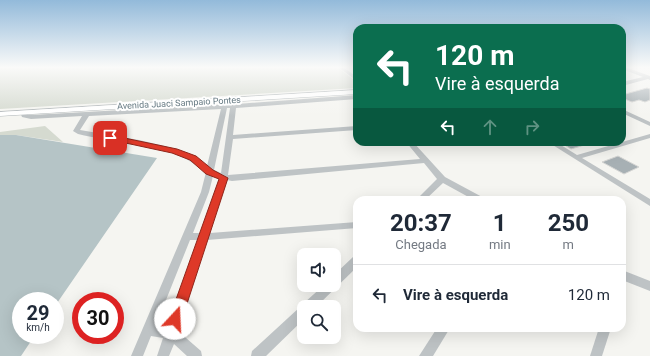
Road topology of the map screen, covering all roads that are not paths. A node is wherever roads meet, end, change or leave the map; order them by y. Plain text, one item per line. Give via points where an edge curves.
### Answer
1 (353, 92) edge
2 (353, 97) edge
3 (234, 103) junction
4 (224, 107) junction
5 (23, 112) junction
6 (626, 113) edge
7 (0, 114) edge
8 (86, 115) junction
9 (650, 124) edge
10 (353, 128) edge
11 (650, 136) edge
12 (230, 137) junction
13 (626, 143) edge
14 (412, 146) edge
15 (558, 146) edge
16 (615, 146) edge
17 (576, 157) junction
18 (425, 161) junction
19 (210, 172) junction
20 (224, 178) junction
21 (442, 179) junction
22 (424, 196) edge
23 (474, 196) edge
24 (650, 203) edge
25 (353, 225) edge
26 (188, 236) junction
27 (205, 237) junction
28 (353, 264) edge
29 (341, 275) edge
30 (626, 277) edge
31 (650, 286) edge
32 (324, 292) edge
33 (315, 300) edge
34 (297, 318) edge
35 (148, 330) junction
36 (441, 332) edge
37 (604, 332) edge
38 (170, 333) junction
39 (137, 356) edge
40 (163, 356) edge
41 (196, 356) edge
42 (257, 356) edge
43 (425, 356) edge
44 (596, 356) edge

1 - 3 main road, Avenida Juaci Sampaio Pontes
2 - 3 street
3 - 4 street
3 - 5 main road, Avenida Juaci Sampaio Pontes
3 - 12 street
4 - 8 street
4 - 19 street
5 - 7 main road, Avenida Juaci Sampaio Pontes
5 - 8 street via 24,116 31,117
6 - 9 street
8 - 19 street via 76,131 174,151 193,158
10 - 12 street
11 - 13 street
12 - 20 street
14 - 18 street
15 - 17 street
16 - 17 street
17 - 24 street
18 - 20 street
18 - 21 street
19 - 20 street
19 - 26 street
20 - 27 street
21 - 22 street
21 - 23 street
25 - 27 street
26 - 27 street
26 - 35 street
27 - 38 street
28 - 29 street
30 - 31 street
32 - 33 street
34 - 42 street
35 - 38 street
35 - 39 street
36 - 43 street
37 - 44 street
38 - 40 street
38 - 41 street

